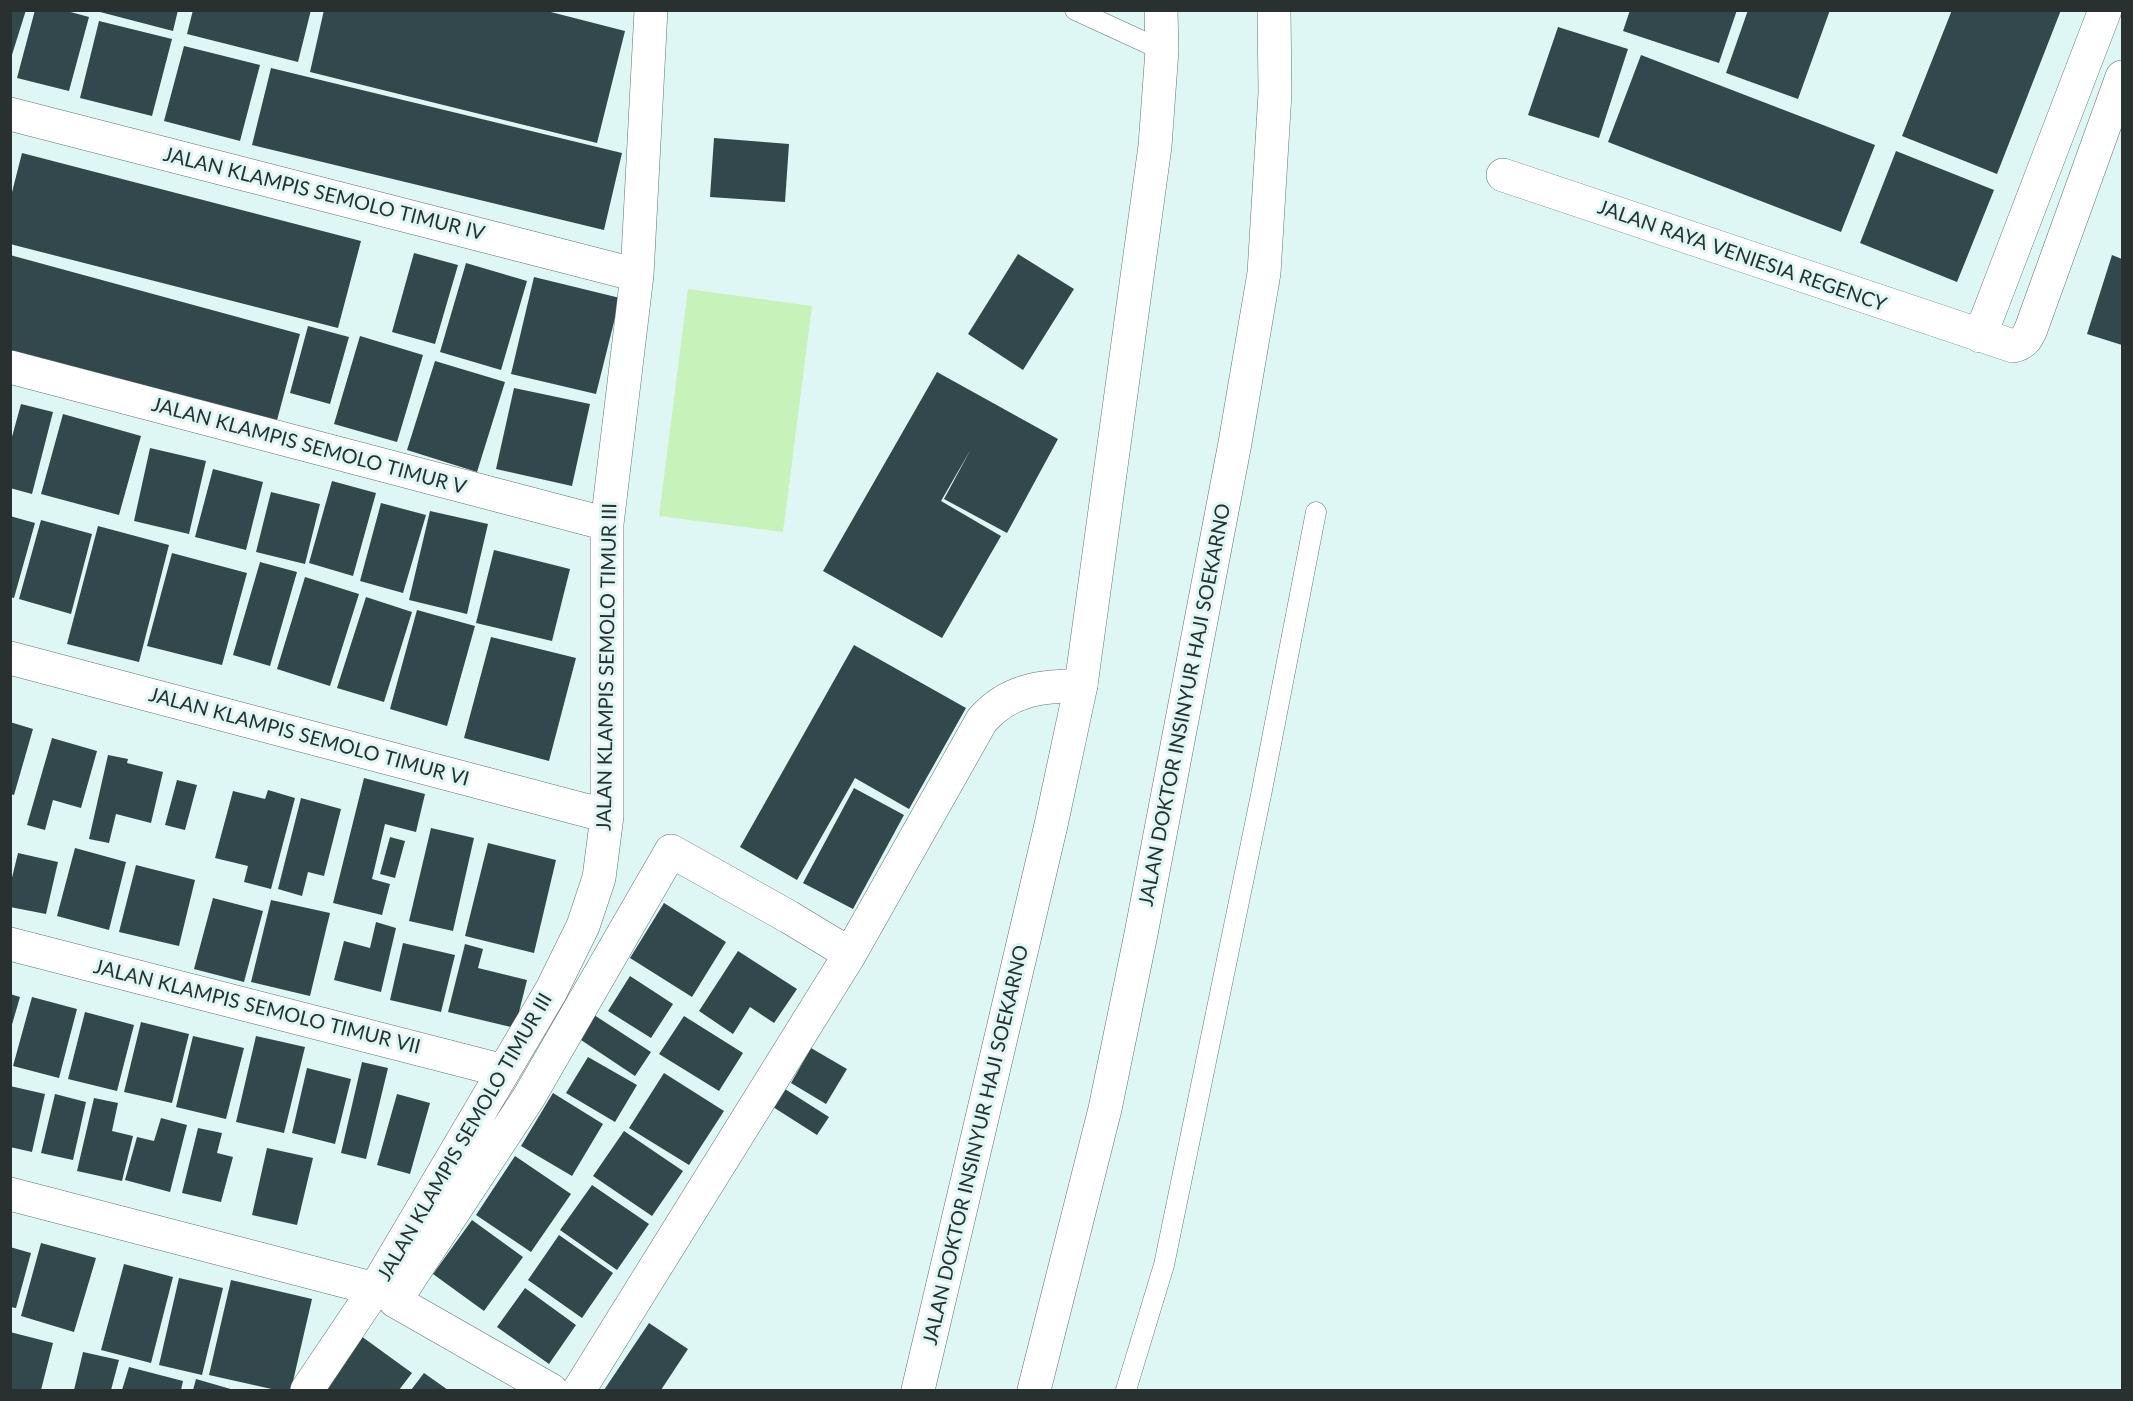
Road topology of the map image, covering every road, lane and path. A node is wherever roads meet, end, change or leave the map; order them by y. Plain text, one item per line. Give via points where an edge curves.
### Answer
1 (651, 10) edge
2 (1075, 10) edge
3 (1161, 10) edge
4 (1274, 10) edge
5 (2105, 10) edge
6 (1162, 50) junction
7 (2122, 77) edge
8 (10, 114) edge
9 (1503, 176) dead end
10 (637, 275) junction
11 (1980, 336) junction
12 (10, 367) edge
13 (1316, 512) dead end
14 (607, 524) junction
15 (10, 658) edge
16 (1082, 685) junction
17 (607, 816) junction
18 (10, 944) edge
19 (850, 954) junction
20 (504, 1071) junction
21 (10, 1194) edge
22 (385, 1295) junction
23 (307, 1390) edge
24 (551, 1390) edge
25 (579, 1390) edge
26 (918, 1390) edge
27 (1034, 1390) edge
28 (1126, 1390) edge

1 - 10 street, JALAN KLAMPIS SEMOLO TIMUR III
2 - 6 lane
3 - 6 street, JALAN DOKTOR INSINYUR HAJI SOEKARNO
4 - 27 street, JALAN DOKTOR INSINYUR HAJI SOEKARNO via 1275,93 1264,273 1235,443 1105,1109
5 - 11 street
6 - 16 street, JALAN DOKTOR INSINYUR HAJI SOEKARNO via 1153,157
7 - 11 street, JALAN RAYA VENIESIA REGENCY via 2026,340 2013,346
8 - 10 street, JALAN KLAMPIS SEMOLO TIMUR IV
9 - 11 street, JALAN RAYA VENIESIA REGENCY
10 - 14 street, JALAN KLAMPIS SEMOLO TIMUR III
12 - 14 street, JALAN KLAMPIS SEMOLO TIMUR V
13 - 28 lane via 1164,1265
14 - 17 street, JALAN KLAMPIS SEMOLO TIMUR III
15 - 17 street, JALAN KLAMPIS SEMOLO TIMUR VI
16 - 19 street via 1046,686 1020,693 1006,698 987,714
16 - 26 street, JALAN DOKTOR INSINYUR HAJI SOEKARNO
17 - 20 street, JALAN KLAMPIS SEMOLO TIMUR III via 599,878 583,926
18 - 20 street, JALAN KLAMPIS SEMOLO TIMUR VII
19 - 22 street via 671,851 529,1097
19 - 25 street
20 - 22 street, JALAN KLAMPIS SEMOLO TIMUR III
21 - 22 street
22 - 23 street, JALAN KLAMPIS SEMOLO TIMUR III
22 - 24 street

